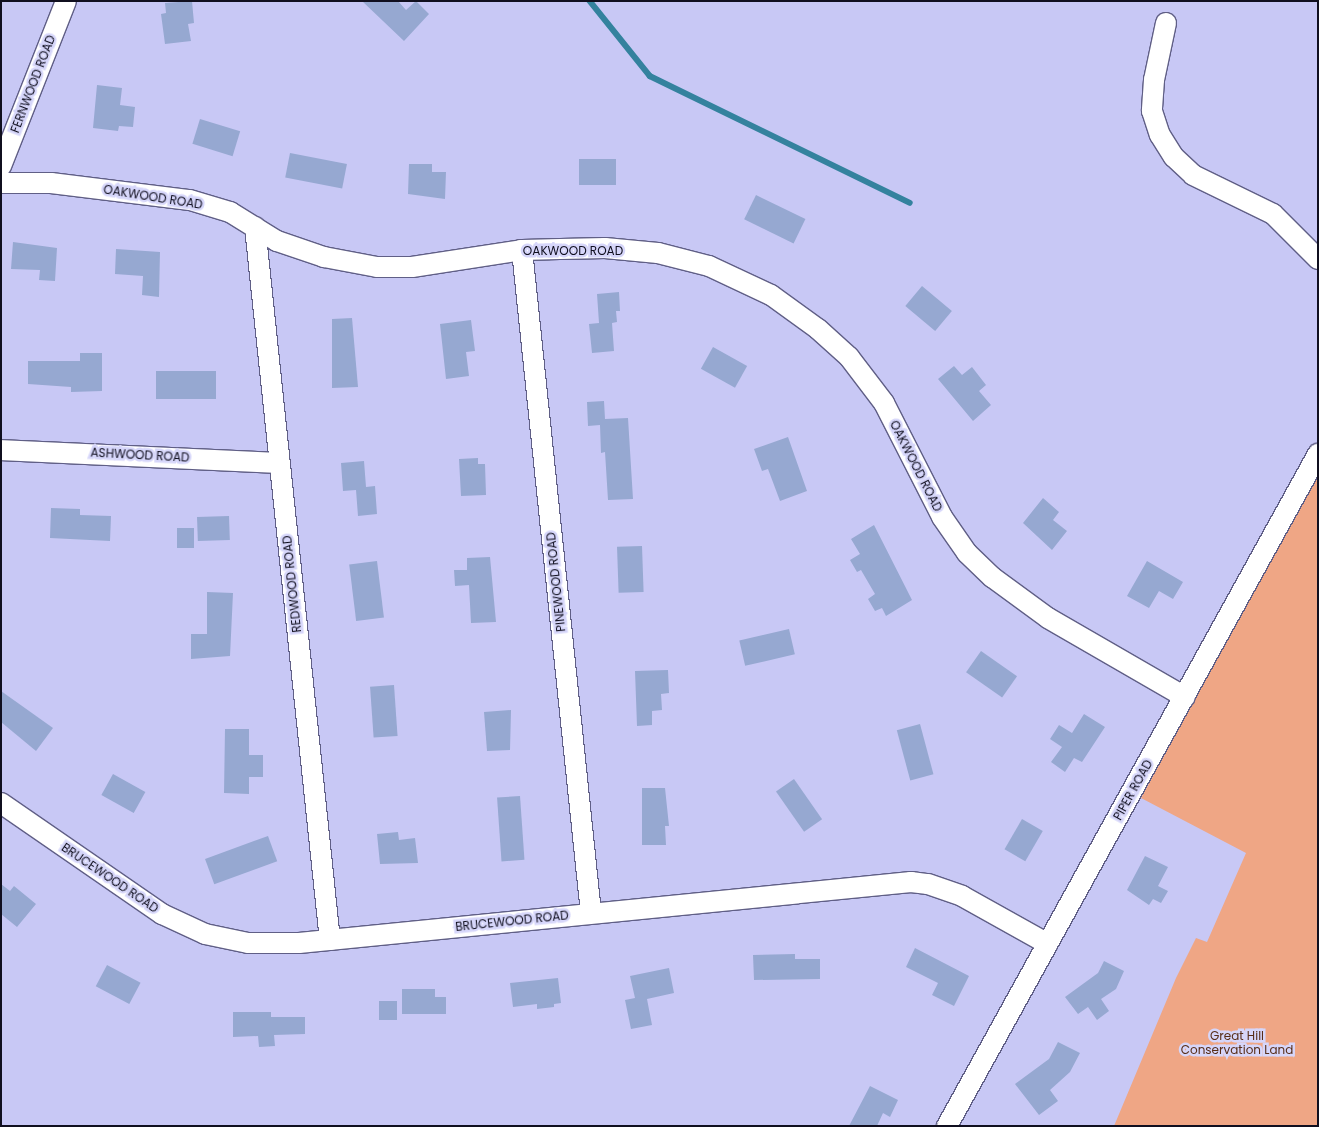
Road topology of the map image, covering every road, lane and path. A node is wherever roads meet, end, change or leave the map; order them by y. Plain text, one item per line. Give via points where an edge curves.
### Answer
1 (66, 1) edge
2 (1166, 23) dead end
3 (1, 166) edge
4 (1, 183) edge
5 (255, 227) junction
6 (522, 250) junction
7 (1318, 259) edge
8 (1, 450) edge
9 (1318, 454) edge
10 (280, 463) junction
11 (1184, 697) junction
12 (1, 803) edge
13 (591, 914) junction
14 (330, 940) junction
15 (1048, 944) junction
16 (947, 1126) edge

1 - 3 street, FERNWOOD ROAD
2 - 7 street via 1154,80 1152,110 1160,135 1174,157 1193,175 1272,214
4 - 5 street, OAKWOOD ROAD via 51,183 190,200 230,212
5 - 6 street, OAKWOOD ROAD via 277,240 324,257 377,267 412,267
5 - 10 street, REDWOOD ROAD
6 - 11 street, OAKWOOD ROAD via 605,248 658,253 708,266 772,295 849,357 884,403 942,517 967,553 1016,596 1048,618
6 - 13 street, PINEWOOD ROAD
8 - 10 street, ASHWOOD ROAD
9 - 11 street, PIPER ROAD
10 - 14 street, REDWOOD ROAD
11 - 15 street, PIPER ROAD
12 - 14 street, BRUCEWOOD ROAD via 185,927 248,943
13 - 14 street, BRUCEWOOD ROAD
13 - 15 street, BRUCEWOOD ROAD via 911,882 962,896
15 - 16 street, PIPER ROAD

